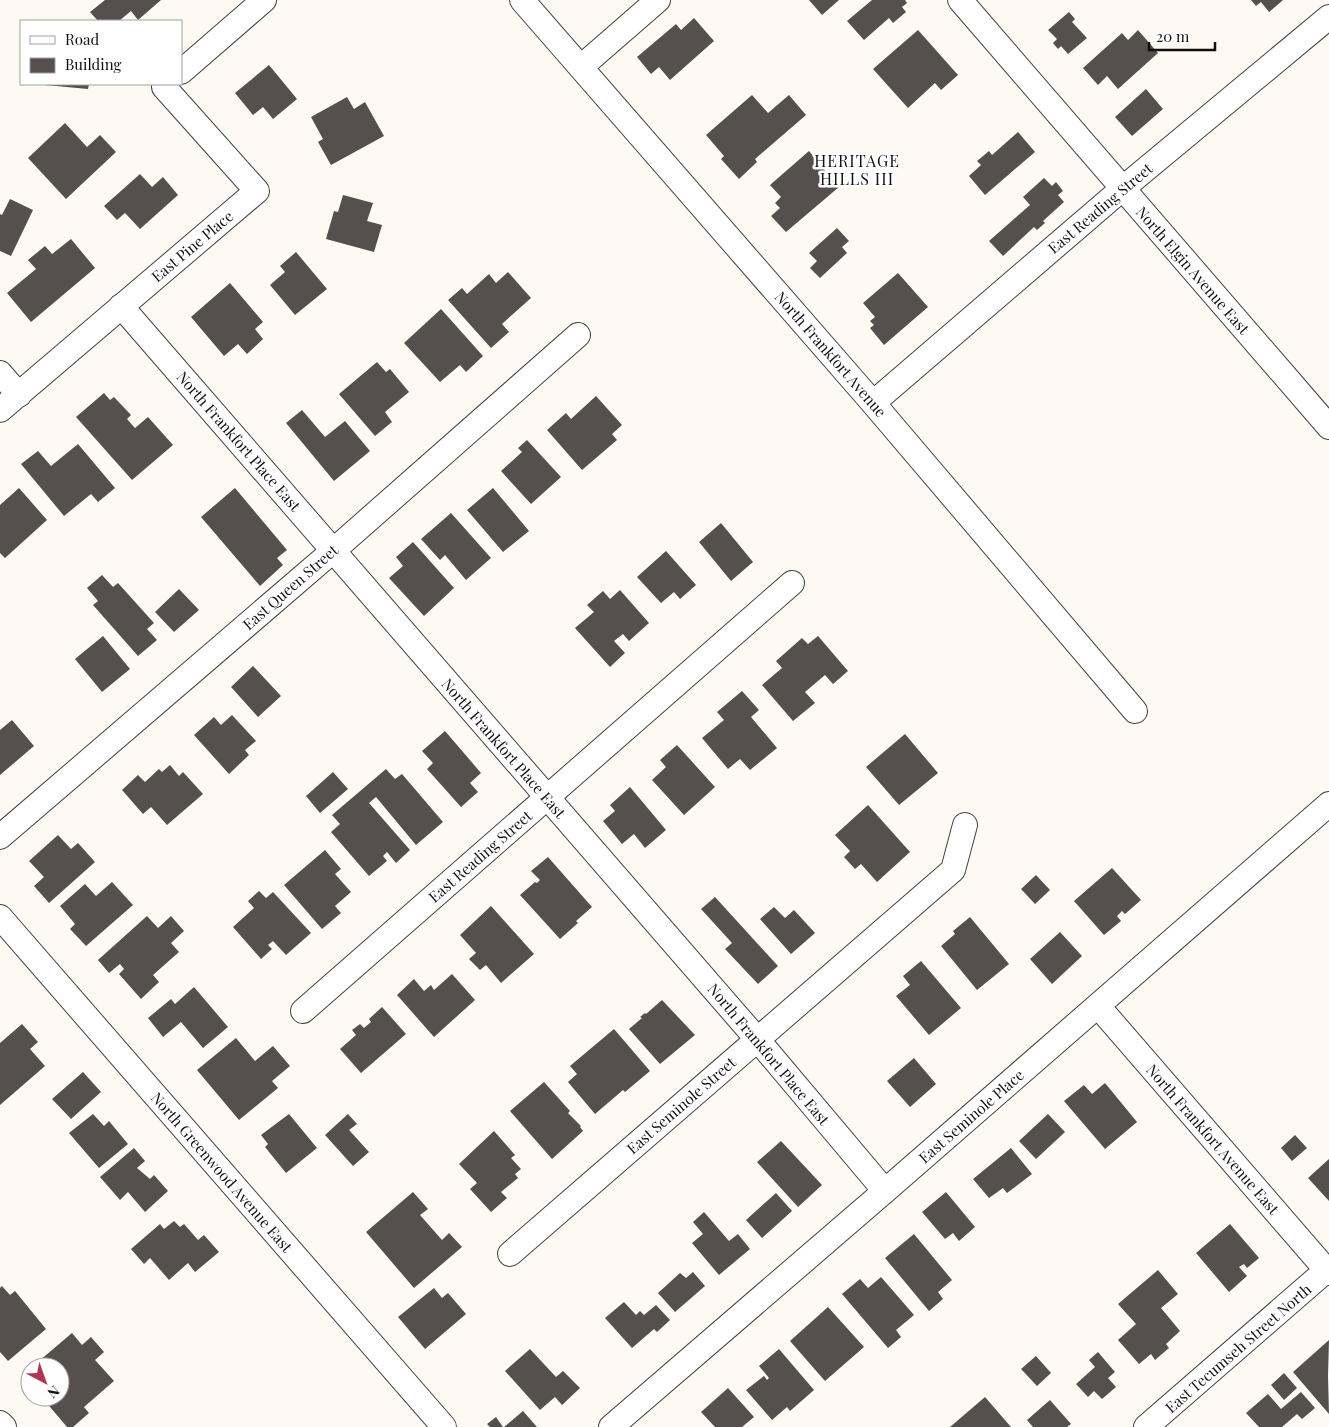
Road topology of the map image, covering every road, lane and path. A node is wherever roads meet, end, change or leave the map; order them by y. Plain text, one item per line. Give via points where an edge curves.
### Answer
1 (264, 0) edge
2 (522, 0) edge
3 (658, 0) edge
4 (960, 0) edge
5 (1329, 17) edge
6 (581, 67) junction
7 (182, 71) edge
8 (166, 85) edge
9 (1122, 189) junction
10 (121, 306) junction
11 (578, 336) dead end
12 (0, 373) edge
13 (18, 395) junction
14 (873, 403) junction
15 (0, 410) edge
16 (1329, 426) edge
17 (334, 550) junction
18 (792, 583) dead end
19 (1135, 711) dead end
20 (547, 798) junction
21 (1329, 804) edge
22 (964, 825) dead end
23 (0, 837) edge
24 (0, 916) edge
25 (1098, 1006) junction
26 (303, 1012) dead end
27 (757, 1039) junction
28 (885, 1191) junction
29 (510, 1254) dead end
30 (1328, 1271) edge
31 (0, 1423) edge
32 (4, 1427) edge
33 (444, 1427) edge
34 (611, 1427) edge
35 (1146, 1427) edge

1 - 7 street
2 - 6 street, North Frankfort Avenue
3 - 6 street
4 - 9 street, North Elgin Avenue East
5 - 9 street, East Reading Street
6 - 14 street, North Frankfort Avenue
8 - 10 street, East Pine Place via 164,87 257,191
9 - 14 street, East Reading Street
9 - 16 street, North Elgin Avenue East
10 - 13 street, East Pine Place
10 - 17 street, North Frankfort Place East
11 - 17 street, East Queen Street
12 - 13 street
13 - 15 street, East Pine Place
14 - 19 street, North Frankfort Avenue
17 - 20 street, North Frankfort Place East
17 - 23 street, East Queen Street
18 - 20 street, East Reading Street
20 - 26 street, East Reading Street
20 - 27 street, North Frankfort Place East
21 - 25 street, East Seminole Place
22 - 27 street, East Seminole Street via 953,870
24 - 33 street, North Greenwood Avenue East
25 - 28 street, East Seminole Place
25 - 30 street, North Frankfort Avenue East
27 - 28 street, North Frankfort Place East
27 - 29 street, East Seminole Street
28 - 34 street, East Seminole Place
30 - 35 street, East Tecumseh Street North
31 - 32 street

